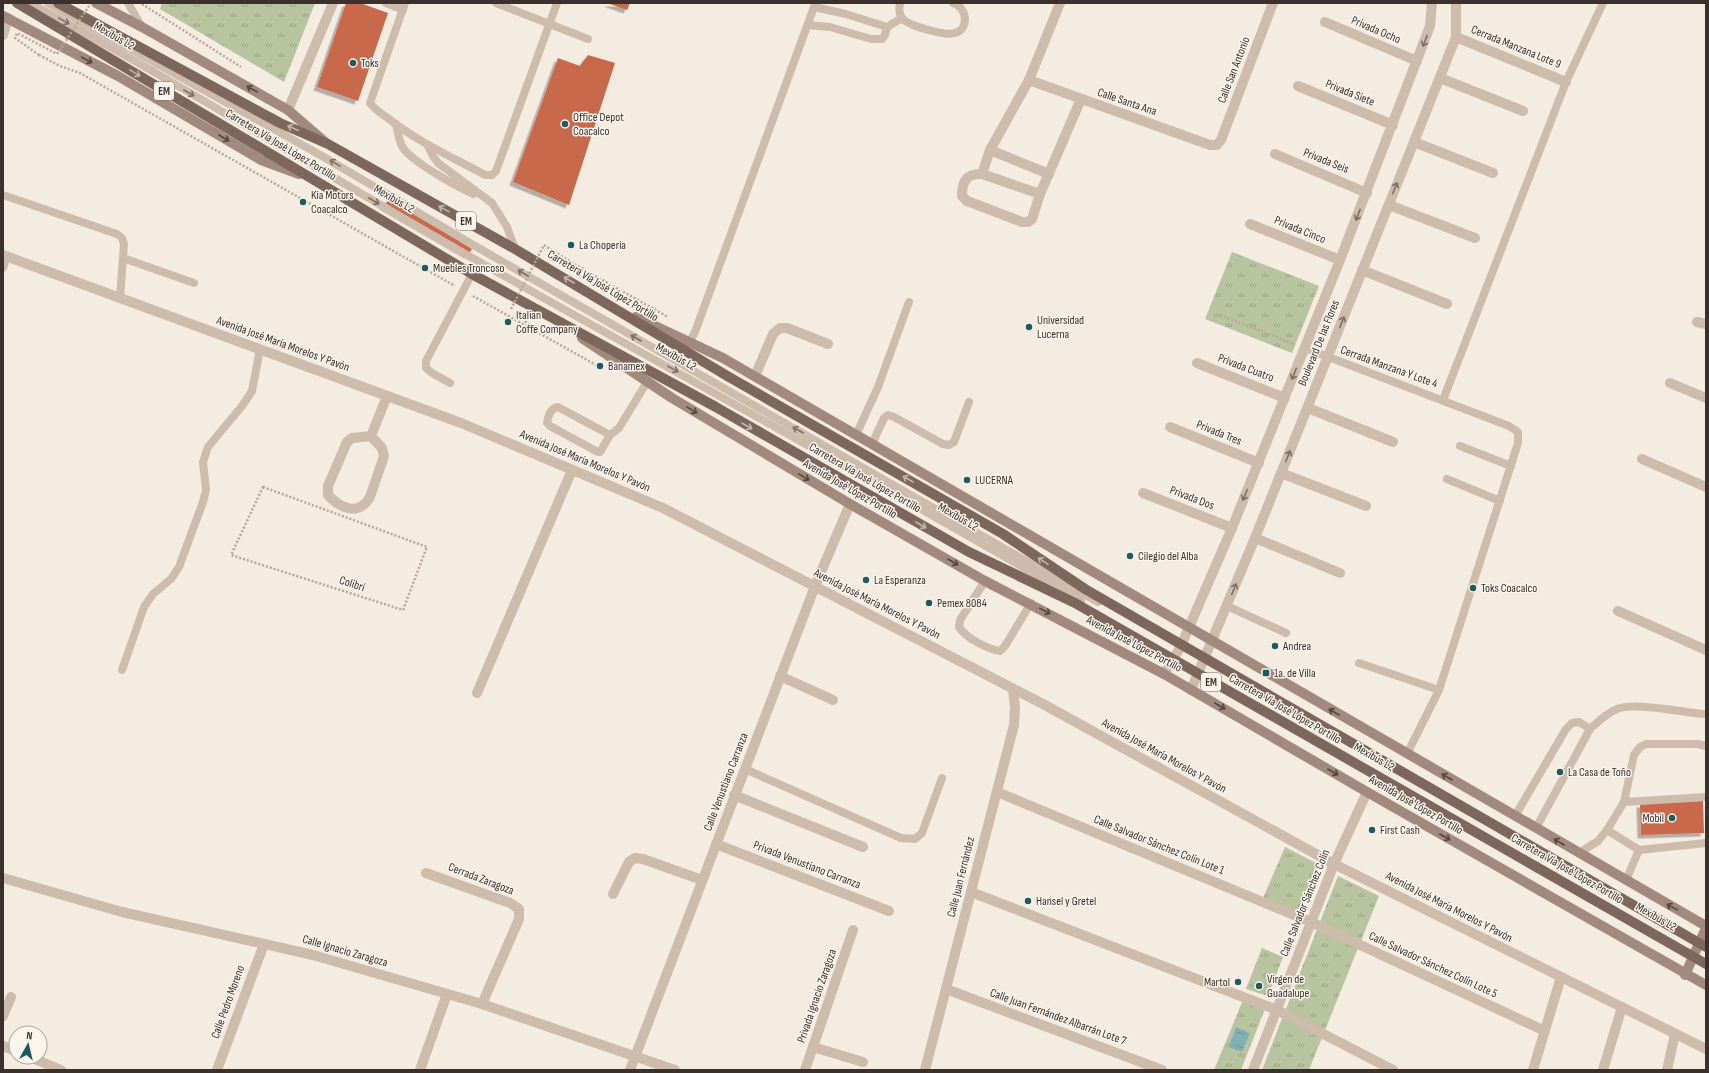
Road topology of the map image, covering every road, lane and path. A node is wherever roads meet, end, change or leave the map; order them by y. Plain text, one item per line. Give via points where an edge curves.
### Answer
1 (17, 3) edge
2 (30, 3) edge
3 (48, 3) edge
4 (58, 3) edge
5 (92, 3) edge
6 (96, 3) edge
7 (128, 3) edge
8 (140, 3) edge
9 (333, 3) edge
10 (386, 3) edge
11 (496, 3) edge
12 (557, 3) edge
13 (900, 3) edge
14 (953, 3) edge
15 (1060, 3) edge
16 (1273, 3) edge
17 (1432, 3) edge
18 (1456, 3) edge
19 (1602, 3) edge
20 (404, 6) edge
21 (6, 17) edge
22 (902, 18) junction
23 (1325, 22) dead end
24 (549, 24) junction
25 (808, 25) junction
26 (142, 27) junction
27 (887, 27) junction
28 (3, 35) edge
29 (1456, 37) junction
30 (588, 39) dead end
31 (1417, 62) junction
32 (246, 70) dead end
33 (1440, 78) junction
34 (1029, 80) junction
35 (1566, 82) junction
36 (1298, 86) dead end
37 (1081, 99) junction
38 (288, 110) junction
39 (1523, 111) dead end
40 (396, 124) junction
41 (1393, 125) junction
42 (1414, 142) junction
43 (328, 144) junction
44 (1217, 145) joint
45 (428, 146) junction
46 (990, 150) junction
47 (1275, 154) dead end
48 (1493, 173) dead end
49 (982, 174) junction
50 (1049, 174) junction
51 (310, 178) junction
52 (1367, 193) junction
53 (1040, 194) junction
54 (3, 196) edge
55 (492, 203) junction
56 (1389, 204) junction
57 (1250, 224) dead end
58 (1475, 238) dead end
59 (515, 249) junction
60 (5, 256) edge
61 (123, 258) junction
62 (1340, 260) junction
63 (3, 268) edge
64 (1362, 270) junction
65 (472, 274) junction
66 (194, 283) dead end
67 (463, 290) junction
68 (120, 298) junction
69 (602, 300) junction
70 (909, 302) dead end
71 (1447, 304) dead end
72 (1220, 315) dead end
73 (554, 319) junction
74 (674, 321) dead end
75 (538, 333) junction
76 (689, 342) junction
77 (828, 344) dead end
78 (1305, 348) junction
79 (260, 349) junction
80 (1328, 358) junction
81 (1197, 363) dead end
82 (607, 371) dead end
83 (755, 376) junction
84 (647, 382) junction
85 (450, 383) dead end
86 (1670, 383) dead end
87 (387, 396) junction
88 (1285, 398) junction
89 (1706, 398) edge
90 (1443, 400) junction
91 (969, 402) dead end
92 (1308, 408) junction
93 (1170, 427) dead end
94 (610, 435) junction
95 (856, 435) junction
96 (372, 436) junction
97 (1393, 442) dead end
98 (872, 444) junction
99 (1460, 446) dead end
100 (1642, 459) dead end
101 (1259, 462) junction
102 (1511, 466) junction
103 (572, 470) junction
104 (1281, 473) junction
105 (1447, 479) dead end
106 (1706, 486) edge
107 (263, 487) dead end
108 (1143, 493) dead end
109 (1500, 501) junction
110 (850, 504) junction
111 (1366, 506) dead end
112 (1232, 528) junction
113 (1256, 538) junction
114 (427, 547) dead end
115 (1340, 573) dead end
116 (985, 581) junction
117 (815, 586) junction
118 (1031, 603) junction
119 (1228, 606) junction
120 (1618, 611) dead end
121 (1190, 628) junction
122 (1286, 632) dead end
123 (1213, 642) junction
124 (1706, 650) edge
125 (1178, 652) junction
126 (1204, 661) junction
127 (1359, 663) dead end
128 (122, 670) dead end
129 (1200, 671) junction
130 (1164, 674) junction
131 (780, 676) junction
132 (1013, 689) junction
133 (1192, 690) junction
134 (1439, 690) junction
135 (477, 692) dead end
136 (833, 700) dead end
137 (1703, 714) dead end
138 (1590, 729) junction
139 (1706, 746) edge
140 (1407, 754) junction
141 (745, 769) junction
142 (942, 778) dead end
143 (996, 792) junction
144 (1367, 792) junction
145 (734, 796) junction
146 (1706, 797) edge
147 (1624, 802) junction
148 (1515, 816) junction
149 (1536, 828) junction
150 (1608, 830) junction
151 (1706, 843) edge
152 (716, 844) junction
153 (864, 847) dead end
154 (1638, 850) junction
155 (1579, 853) junction
156 (1334, 864) junction
157 (426, 873) dead end
158 (3, 878) edge
159 (702, 880) junction
160 (1626, 880) junction
161 (971, 892) junction
162 (613, 894) dead end
163 (889, 911) dead end
164 (1311, 922) junction
165 (1706, 927) edge
166 (853, 930) dead end
167 (264, 944) junction
168 (1701, 949) edge
169 (1706, 960) edge
170 (1706, 964) edge
171 (1685, 975) junction
172 (1561, 977) junction
173 (1706, 985) edge
174 (946, 989) junction
175 (447, 994) junction
176 (12, 997) dead end
177 (482, 1004) junction
178 (1622, 1007) junction
179 (1277, 1010) junction
180 (3, 1016) edge
181 (1545, 1031) junction
182 (1675, 1034) junction
183 (813, 1047) junction
184 (1706, 1049) edge
185 (634, 1057) junction
186 (863, 1062) dead end
187 (48, 1065) edge
188 (61, 1070) edge
189 (217, 1070) edge
190 (420, 1070) edge
191 (630, 1070) edge
192 (675, 1070) edge
193 (805, 1070) edge
194 (925, 1070) edge
195 (1162, 1070) edge
196 (1253, 1070) edge
197 (1393, 1070) edge
198 (1533, 1070) edge
199 (1603, 1070) edge
200 (1666, 1070) edge

1 -> 51 main road, Carretera Vía José López Portillo / EM
2 -> 125 lane, Mexibús L2 via 468,255 723,396 1036,575
125 -> 3 lane, Mexibús L2 via 1041,570 322,156
43 -> 4 main road, Carretera Vía José López Portillo / EM via 280,123
5 - 67 path, bridge via 56,54 17,33 15,38 39,55 80,73
6 - 26 main road
7 - 26 lane
8 - 32 path
9 - 38 street
10 - 20 lane
11 - 24 lane
12 - 24 lane
13 - 22 lane via 899,13
14 - 22 lane via 963,10 965,15 965,23 957,33 942,33 912,25
15 - 34 street
16 - 44 street, Calle San Antonio
17 -> 31 street, Boulevard De las Flores via 1430,26
18 - 29 street, Boulevard De las Flores
19 - 35 lane
20 - 40 lane via 370,103 373,108
21 - 28 street
21 -> 51 main road via 118,76 261,160
22 - 27 lane
23 - 31 street, Privada Ocho
24 - 30 lane
24 - 45 lane via 496,171 492,175 485,175
25 - 27 lane via 830,27 878,40 885,35
25 - 27 lane via 814,7
25 - 76 lane via 695,332
38 -> 26 main road
29 - 33 street, Boulevard De las Flores
29 - 35 street, Cerrada Manzana Lote 9
31 - 41 street, Boulevard De las Flores
33 - 39 street
33 - 42 street, Boulevard De las Flores
34 - 37 street, Calle Santa Ana
34 - 46 street
35 - 90 lane
36 - 41 street, Privada Siete
37 - 44 street, Calle Santa Ana via 1210,145
37 - 50 street
38 - 43 main road
40 - 45 lane
40 - 55 lane via 404,148 414,158 457,186
41 - 52 street, Boulevard De las Flores
42 - 48 street
56 -> 42 street, Boulevard De las Flores
59 -> 43 main road, Carretera Vía José López Portillo / EM
45 - 55 lane via 438,163
46 - 49 street
46 - 50 street
47 - 52 street, Privada Seis
49 - 53 street
49 - 53 street via 971,174 966,179 962,187 962,196 967,201 1022,222 1032,219
50 - 53 street
51 - 65 main road, Carretera Vía José López Portillo / EM
52 -> 62 street, Boulevard De las Flores
54 - 61 lane via 117,234 124,244
55 - 59 lane via 507,227
56 - 58 street
56 - 64 street, Boulevard De las Flores
57 - 62 street, Privada Cinco
69 -> 59 main road, Carretera Vía José López Portillo / EM
60 - 63 lane
60 - 68 street, Avenida José María Morelos Y Pavón
61 - 66 lane
61 - 68 lane
62 - 78 street, Boulevard De las Flores
64 - 71 street
80 -> 64 street, Boulevard De las Flores
65 - 67 lane
65 - 73 main road, Carretera Vía José López Portillo / EM
67 - 75 path
67 - 85 lane via 426,360 426,368
68 - 79 street, Avenida José María Morelos Y Pavón
69 - 76 main road
168 -> 69 main road, Carretera Vía José López Portillo / EM, bridge via 1085,589 1003,534 729,377
70 - 95 lane via 878,387
72 - 78 path
73 - 84 main road, Avenida José López Portillo
73 -> 170 main road, Carretera Vía José López Portillo / EM, bridge via 714,406 969,552 1075,603
74 - 75 path, bridge via 544,245 511,309
75 - 82 path
76 - 83 main road
77 - 83 street via 787,328 780,328 773,334
78 - 80 lane, Cerrada Manzana Y Lote 4
78 -> 88 street, Boulevard De las Flores
79 - 87 street, Avenida José María Morelos Y Pavón
79 - 128 lane via 252,391 205,453 203,462 206,490 179,567 172,579 153,594 144,607
80 - 90 lane, Cerrada Manzana Y Lote 4
80 - 92 street, Boulevard De las Flores
81 - 88 street, Privada Cuatro
83 - 95 main road
84 - 94 lane via 619,428
84 -> 110 main road, Avenida José López Portillo
86 - 89 street
87 - 96 street
87 - 103 street, Avenida José María Morelos Y Pavón via 461,423
88 - 101 street, Boulevard De las Flores
90 - 102 lane, Cerrada Manzana Y Lote 4 via 1518,432 1518,443
91 - 98 lane via 954,442 949,445 942,444 888,415 884,418
92 - 97 street
104 -> 92 street, Boulevard De las Flores
93 - 101 street, Privada Tres
94 - 94 lane via 600,452 596,451 550,426 547,418 552,410 558,407
95 - 98 main road
96 - 96 street via 352,438 348,442 328,486 328,495 342,507 361,507 370,497 384,456 382,448
98 - 121 main road
99 - 102 lane
100 - 106 street
101 -> 112 street, Boulevard De las Flores
102 - 109 lane
103 - 117 street, Avenida José María Morelos Y Pavón via 663,508
103 - 135 street
104 - 111 street
104 - 113 street, Boulevard De las Flores
105 - 109 lane
107 - 114 path, Colibrí via 231,555 403,610
108 - 112 street, Privada Dos
109 - 134 lane
110 -> 116 main road, Avenida José López Portillo
110 - 117 street, Calle Venustiano Carranza
112 - 121 street, Boulevard De las Flores
113 - 115 street
119 -> 113 street, Boulevard De las Flores
116 - 118 main road, Avenida José López Portillo
116 - 118 lane via 960,620 959,627 963,633 993,650 1000,651 1005,646
117 - 131 street, Calle Venustiano Carranza
117 - 132 street, Avenida José María Morelos Y Pavón
118 -> 130 main road, Avenida José López Portillo
119 - 122 lane
119 - 123 street, Boulevard De las Flores
120 - 124 street
121 - 123 main road
121 - 125 street, Boulevard De las Flores
123 - 126 street, Boulevard De las Flores
140 -> 123 main road
125 - 126 lane, Mexibús L2
125 - 129 lane, Mexibús L2
125 - 130 street, Boulevard De las Flores
126 - 129 street, Boulevard De las Flores
126 - 168 lane, Mexibús L2
127 - 134 lane
129 - 133 street, Boulevard De las Flores
129 - 168 lane, Mexibús L2
130 - 133 main road, Avenida José López Portillo
131 - 136 street
131 - 141 street, Calle Venustiano Carranza
132 - 143 street, Calle Juan Fernández via 1014,725
132 - 156 street, Avenida José María Morelos Y Pavón
133 -> 144 main road, Avenida José López Portillo
134 - 140 lane
137 - 138 lane via 1634,706 1620,708 1605,716
138 - 148 lane via 1579,722 1572,723 1566,729
138 - 149 lane
139 - 147 lane via 1640,746 1634,755
148 -> 140 main road
141 - 142 lane via 901,838 914,840 922,833
141 - 145 street, Calle Venustiano Carranza
143 - 161 street, Calle Juan Fernández
143 - 164 street, Calle Salvador Sánchez Colín Lote 1
144 - 156 street, Calle Salvador Sánchez Colín
144 -> 171 main road, Avenida José López Portillo
145 - 152 street, Calle Venustiano Carranza
145 - 153 street
146 - 147 lane
147 - 150 lane
148 - 149 main road
155 -> 149 main road
150 - 154 lane
150 - 155 lane via 1598,841
151 - 154 lane
152 - 159 street, Calle Venustiano Carranza
152 - 163 street, Privada Venustiano Carranza
154 - 160 lane
155 - 160 main road
156 - 164 street, Calle Salvador Sánchez Colín
156 - 172 street, Avenida José María Morelos Y Pavón
157 - 177 street, Cerrada Zaragoza via 510,903 519,909 519,919
158 - 167 street, Calle Ignacio Zaragoza via 122,912
159 - 162 street via 635,858 628,862
159 - 185 street, Calle Venustiano Carranza
165 -> 160 main road
161 - 174 street, Calle Juan Fernández
161 - 179 street
164 - 179 street, Calle Salvador Sánchez Colín
164 - 181 street, Calle Salvador Sánchez Colín Lote 5
165 - 168 main road
166 - 183 street, Privada Ignacio Zaragoza
167 - 175 street, Calle Ignacio Zaragoza via 313,955
167 - 189 street, Calle Pedro Moreno
168 - 169 lane, Mexibús L2
168 - 171 main road
171 - 173 main road, Avenida José López Portillo
172 - 178 street, Avenida José María Morelos Y Pavón
172 - 181 street
174 - 194 street, Calle Juan Fernández
174 - 195 street, Calle Juan Fernández Albarrán Lote 7
175 - 177 street, Calle Ignacio Zaragoza
175 - 190 street
176 - 180 street
177 - 185 street, Calle Ignacio Zaragoza
178 - 182 street, Avenida José María Morelos Y Pavón
178 - 199 street
179 - 196 street, Calle Salvador Sánchez Colín
179 - 197 street
181 - 198 street
182 - 184 street, Avenida José María Morelos Y Pavón
182 - 200 street
183 - 186 street
183 - 193 street, Privada Ignacio Zaragoza
185 - 191 street, Calle Venustiano Carranza
185 - 192 street, Calle Ignacio Zaragoza
187 - 188 street

